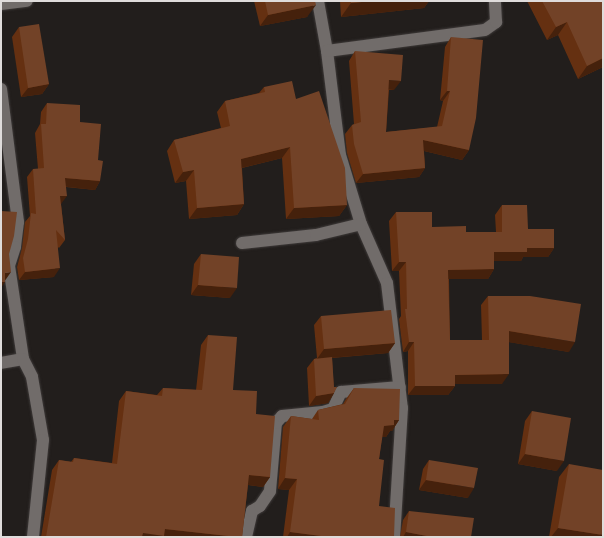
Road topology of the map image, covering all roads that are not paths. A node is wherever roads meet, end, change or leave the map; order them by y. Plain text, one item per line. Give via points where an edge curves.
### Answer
1 (27, 1) edge
2 (318, 1) edge
3 (495, 1) edge
4 (1, 4) edge
5 (327, 51) junction
6 (1, 89) edge
7 (361, 224) junction
8 (242, 243) dead end
9 (23, 359) junction
10 (1, 363) edge
11 (400, 387) junction
12 (33, 537) edge
13 (246, 537) edge
14 (394, 537) edge

1 - 4 street
2 - 5 street
3 - 5 street via 496,22 485,30
5 - 7 street via 340,155
6 - 9 street via 18,222 15,248 9,266
7 - 8 street via 316,235
7 - 11 street via 387,283
9 - 10 street
9 - 12 street via 32,377 43,440
11 - 13 street via 341,392 333,409 282,416 276,422 270,491 260,506 252,511
11 - 14 street via 402,408

